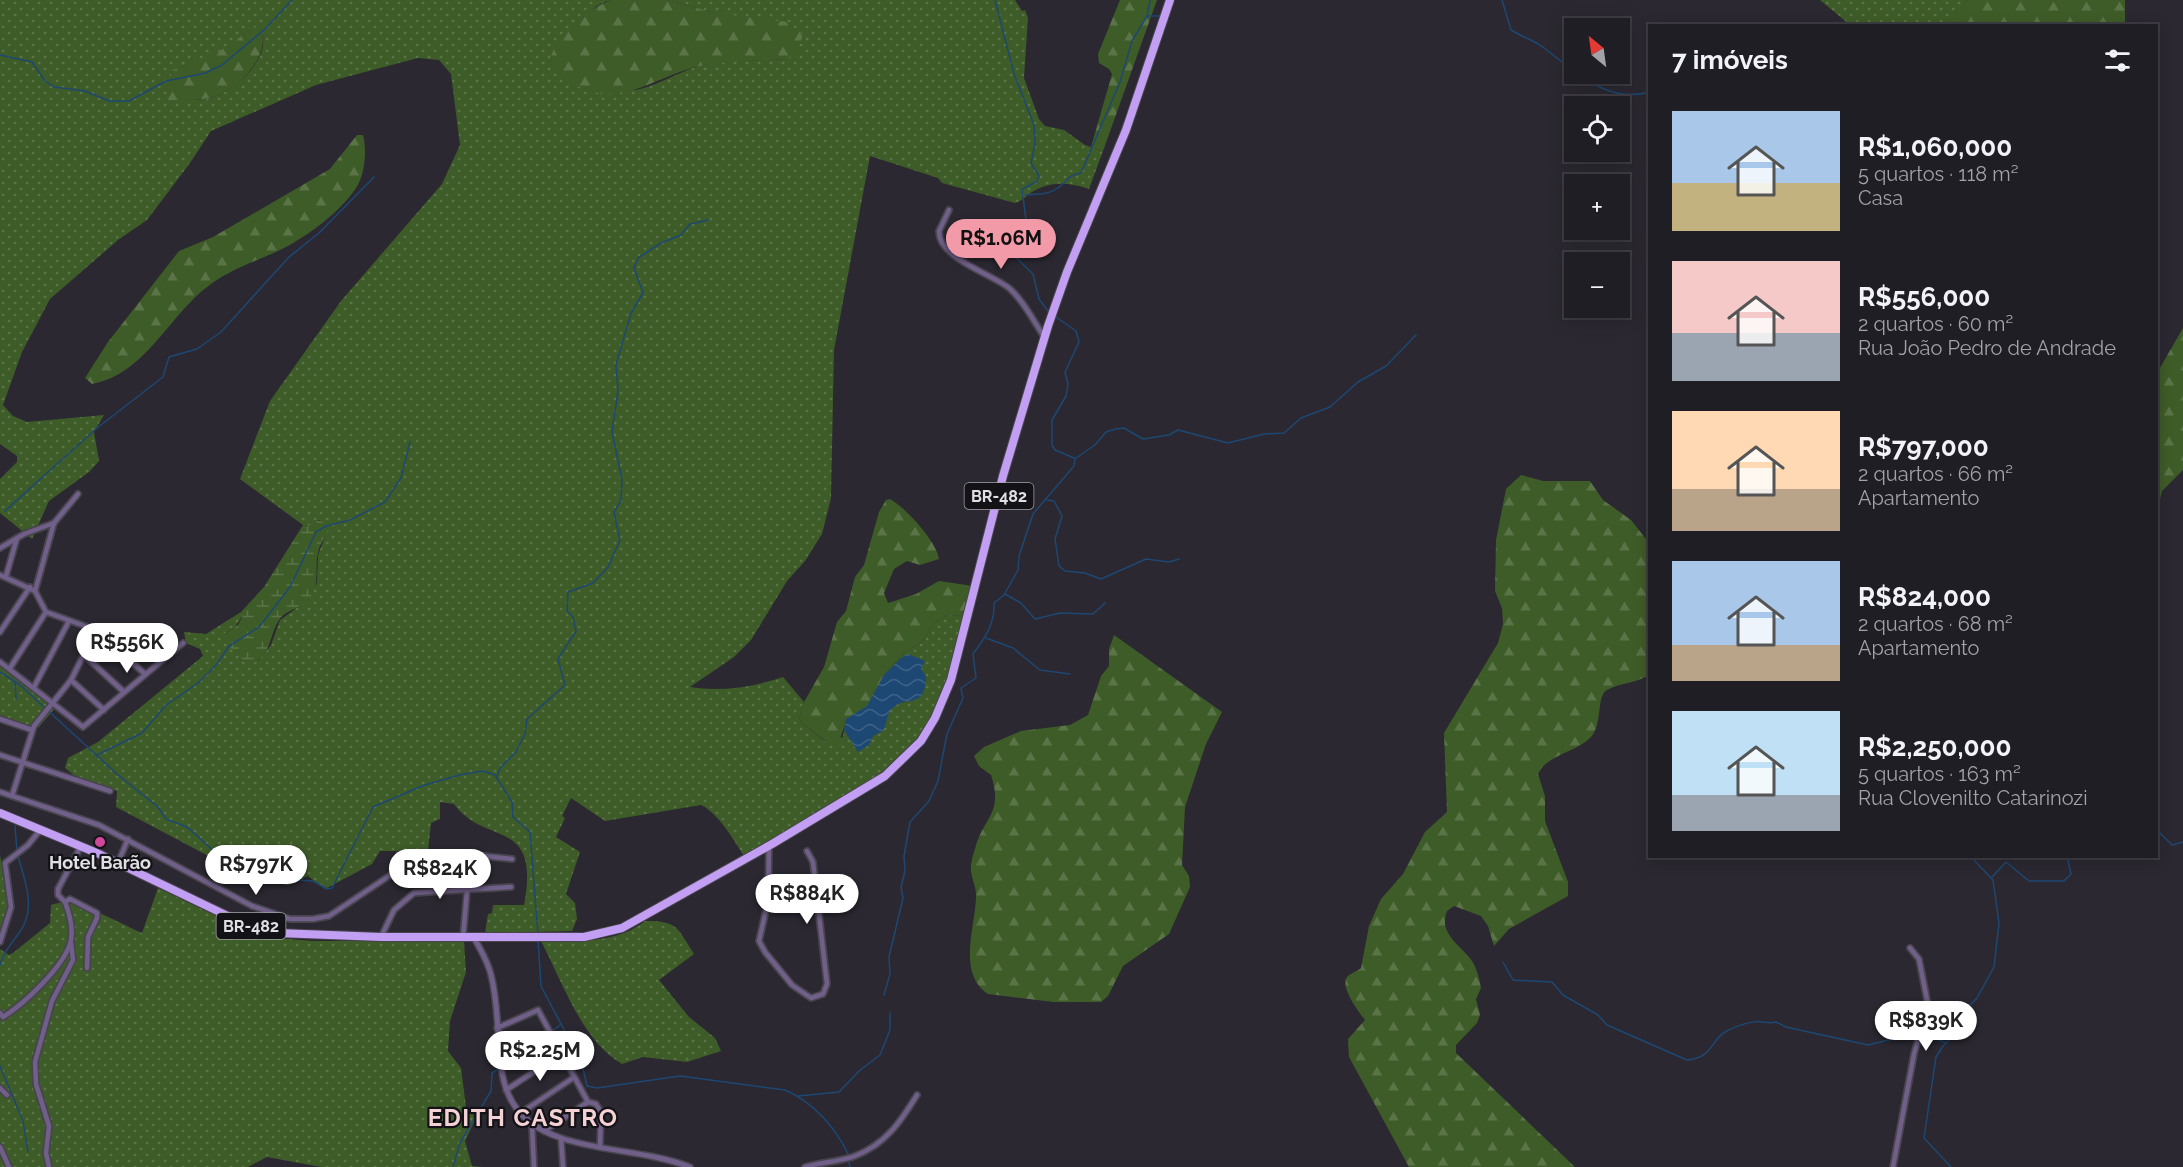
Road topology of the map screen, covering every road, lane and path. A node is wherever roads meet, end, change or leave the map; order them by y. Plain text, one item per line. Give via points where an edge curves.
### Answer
1 (1170, 0) edge
2 (949, 210) dead end
3 (1045, 338) junction
4 (78, 494) dead end
5 (54, 524) junction
6 (17, 538) junction
7 (0, 548) edge
8 (2, 577) edge
9 (30, 587) junction
10 (35, 591) junction
11 (46, 612) junction
12 (69, 621) junction
13 (96, 630) junction
14 (0, 632) edge
15 (183, 643) dead end
16 (85, 656) junction
17 (0, 662) edge
18 (10, 668) junction
19 (145, 674) junction
20 (71, 680) junction
21 (34, 687) junction
22 (124, 692) junction
23 (54, 704) junction
24 (104, 710) junction
25 (0, 719) edge
26 (32, 730) junction
27 (0, 755) edge
28 (22, 762) junction
29 (110, 790) dead end
30 (0, 792) edge
31 (12, 796) junction
32 (0, 813) edge
33 (41, 829) junction
34 (128, 839) junction
35 (81, 846) junction
36 (769, 846) junction
37 (807, 851) dead end
38 (470, 855) junction
39 (512, 859) dead end
40 (118, 863) junction
41 (511, 887) dead end
42 (466, 888) junction
43 (65, 902) junction
44 (381, 937) junction
45 (463, 938) junction
46 (474, 938) junction
47 (0, 942) edge
48 (71, 943) junction
49 (1910, 948) dead end
50 (87, 969) dead end
51 (1, 1019) edge
52 (497, 1028) junction
53 (549, 1032) junction
54 (561, 1054) junction
55 (501, 1061) junction
56 (573, 1078) junction
57 (0, 1088) edge
58 (507, 1090) junction
59 (7, 1095) dead end
60 (918, 1095) dead end
61 (588, 1102) junction
62 (519, 1114) junction
63 (532, 1126) junction
64 (544, 1131) junction
65 (561, 1138) junction
66 (600, 1146) junction
67 (0, 1147) edge
68 (9, 1167) edge
69 (49, 1167) edge
70 (534, 1167) edge
71 (563, 1167) edge
72 (690, 1167) edge
73 (805, 1167) edge
74 (1893, 1167) edge

1 - 3 highway, BR-482 via 1126,130 1067,272
2 - 3 street via 939,231 943,243 974,269 1010,289
3 - 36 highway, BR-482 via 1003,476 953,670 928,730 914,750 885,776
4 - 5 street
5 - 6 street
5 - 10 street
6 - 7 street
6 - 8 street
8 - 9 street
9 - 10 street
9 - 14 street
10 - 11 street
11 - 12 street
11 - 18 street
12 - 13 street
12 - 21 street
13 - 16 street
13 - 19 street
15 - 19 street
16 - 20 street
16 - 22 street
17 - 18 street
18 - 21 street
19 - 22 street
20 - 23 street
20 - 24 street
21 - 23 street
22 - 24 street
23 - 24 street via 79,726 89,725
23 - 26 street
25 - 26 street
26 - 28 street
27 - 28 street
28 - 29 street
28 - 31 street
30 - 31 street
31 - 34 street via 99,825
32 - 33 highway, BR-482
33 - 35 highway, BR-482
33 - 47 street via 5,863 11,907
34 - 38 street via 252,906 300,920 338,912 411,863 441,854
34 - 40 street
35 - 40 highway, BR-482
35 - 43 street via 58,889
36 - 37 street via 768,900 759,941 792,985 811,998 823,994 827,984 813,862
36 - 46 highway, BR-482 via 611,933 584,937
38 - 39 street
38 - 42 street
40 - 44 highway, BR-482 via 265,930 290,935
41 - 42 street
42 - 44 street via 414,892 394,910
42 - 45 street
43 - 48 street
43 - 50 street via 70,899 97,913 88,937
44 - 45 highway, BR-482
45 - 46 highway, BR-482
46 - 52 street via 492,977
48 - 51 street via 53,971
48 - 69 street via 73,960 52,1001 35,1062 36,1084 50,1126 46,1153
49 - 74 street via 1919,959 1928,1005 1907,1084
52 - 53 street via 535,1009
52 - 55 street
53 - 54 street
53 - 55 street
54 - 56 street
54 - 58 street
55 - 58 street
56 - 61 street
56 - 62 street
57 - 59 street
58 - 62 street
60 - 73 street via 893,1133 871,1148 855,1156
61 - 64 street
61 - 66 street via 600,1107
62 - 63 street
63 - 64 street
63 - 70 street
64 - 65 street
65 - 66 street
65 - 71 street
66 - 72 street via 653,1155
67 - 68 street

